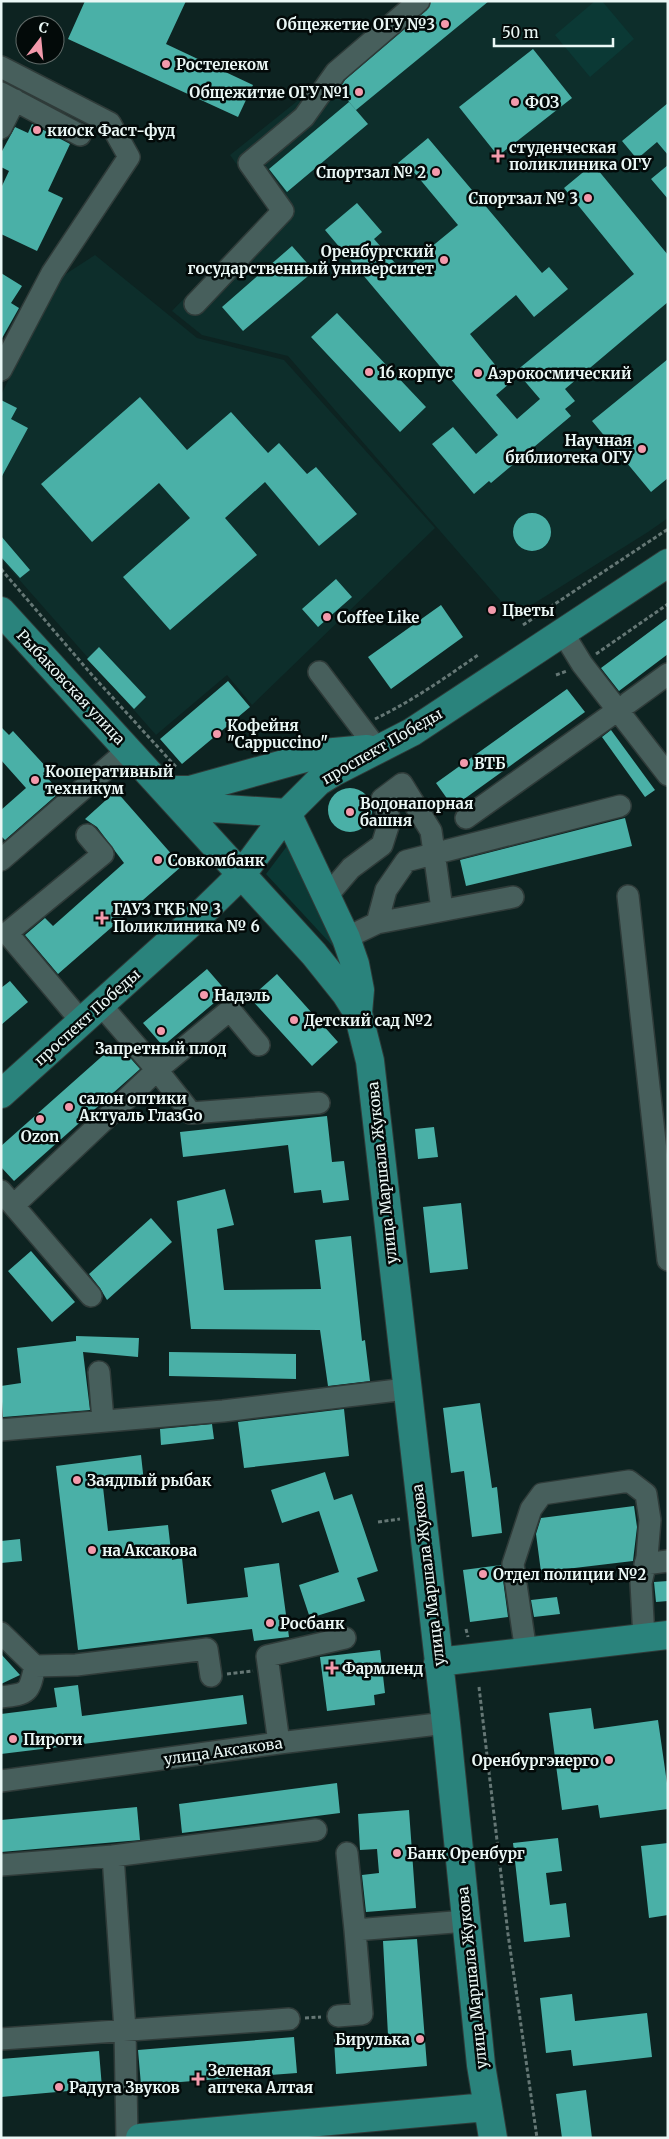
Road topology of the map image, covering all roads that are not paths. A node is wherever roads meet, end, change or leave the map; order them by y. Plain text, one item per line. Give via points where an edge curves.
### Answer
1 (419, 1) edge
2 (1, 67) edge
3 (8, 96) edge
4 (1, 128) edge
5 (80, 134) dead end
6 (195, 304) dead end
7 (1, 370) edge
8 (668, 563) edge
9 (1, 611) edge
10 (563, 633) junction
11 (319, 672) dead end
12 (668, 674) edge
13 (623, 706) junction
14 (129, 749) junction
15 (378, 750) junction
16 (668, 774) edge
17 (175, 789) junction
18 (620, 806) dead end
19 (287, 813) junction
20 (466, 818) dead end
21 (87, 834) dead end
22 (433, 854) junction
23 (1, 860) edge
24 (241, 875) junction
25 (327, 896) junction
26 (628, 896) dead end
27 (513, 897) dead end
28 (442, 909) junction
29 (377, 923) junction
30 (346, 938) junction
31 (92, 1013) junction
32 (358, 1013) junction
33 (259, 1044) dead end
34 (157, 1070) junction
35 (1, 1094) edge
36 (319, 1103) dead end
37 (8, 1198) edge
38 (668, 1260) edge
39 (91, 1296) dead end
40 (99, 1372) dead end
41 (406, 1389) junction
42 (103, 1420) junction
43 (1, 1430) edge
44 (668, 1561) edge
45 (645, 1564) junction
46 (1, 1633) edge
47 (656, 1637) edge
48 (345, 1638) dead end
49 (526, 1652) junction
50 (438, 1662) junction
51 (35, 1666) junction
52 (211, 1676) road end
53 (1, 1697) edge
54 (446, 1723) junction
55 (279, 1743) junction
56 (1, 1781) edge
57 (316, 1830) dead end
58 (348, 1853) dead end
59 (112, 1856) junction
60 (2, 1865) edge
61 (466, 1921) junction
62 (355, 1930) junction
63 (338, 2016) road end
64 (289, 2019) road end
65 (125, 2030) junction
66 (1, 2039) edge
67 (487, 2107) junction
68 (127, 2138) edge
69 (140, 2138) edge
70 (493, 2138) edge

1 - 6 street via 336,72 304,117 249,163 283,211
2 - 7 street via 110,123 129,157 52,273
3 - 4 street
3 - 5 street
8 - 10 main road, проспект Победы
9 - 14 main road, Рыбаковская улица
10 - 13 street via 582,664
10 - 15 main road, проспект Победы via 412,732
11 - 15 street
12 - 13 street
13 - 16 street
13 - 20 street
14 - 17 main road, Рыбаковская улица
14 - 23 street
15 - 17 main road via 324,752 190,790
15 - 19 main road, проспект Победы via 318,782
17 - 19 main road
17 - 24 main road, Рыбаковская улица
18 - 22 street
19 - 24 main road, проспект Победы
19 - 25 main road, улица Маршала Жукова
21 - 31 street via 103,854 7,934
22 - 25 street via 431,831 402,784 382,799 390,820 382,844 351,868
22 - 28 street
22 - 29 street via 406,861 386,890
24 - 31 main road, проспект Победы
24 - 32 main road, улица Маршала Жукова via 314,954
25 - 30 main road, улица Маршала Жукова
26 - 38 street
27 - 28 street
28 - 29 street
29 - 30 street
30 - 32 main road, улица Маршала Жукова via 360,990
31 - 34 street
31 - 35 main road, проспект Победы
32 - 41 main road, улица Маршала Жукова via 370,1061
33 - 34 street via 230,1010
34 - 36 street via 191,1113
34 - 37 street
37 - 39 street
40 - 42 street
41 - 42 street via 223,1411
41 - 50 main road, улица Маршала Жукова
42 - 43 street
44 - 45 street
45 - 47 street via 641,1583
45 - 49 street via 650,1520 646,1494 629,1481 542,1494 531,1509 513,1564
46 - 51 street
47 - 49 main road
48 - 55 street via 267,1656
49 - 50 main road
50 - 54 main road, улица Маршала Жукова
51 - 52 street via 76,1665 207,1649
51 - 53 street via 31,1686 22,1694
54 - 55 street, улица Аксакова
54 - 61 main road, улица Маршала Жукова
55 - 56 street, улица Аксакова
57 - 59 street
58 - 62 street
59 - 60 street
59 - 65 street
61 - 62 street
61 - 67 main road, улица Маршала Жукова
62 - 63 street via 362,2014
64 - 65 street
65 - 66 street
65 - 68 street
67 - 69 main road
67 - 70 main road, улица Маршала Жукова

